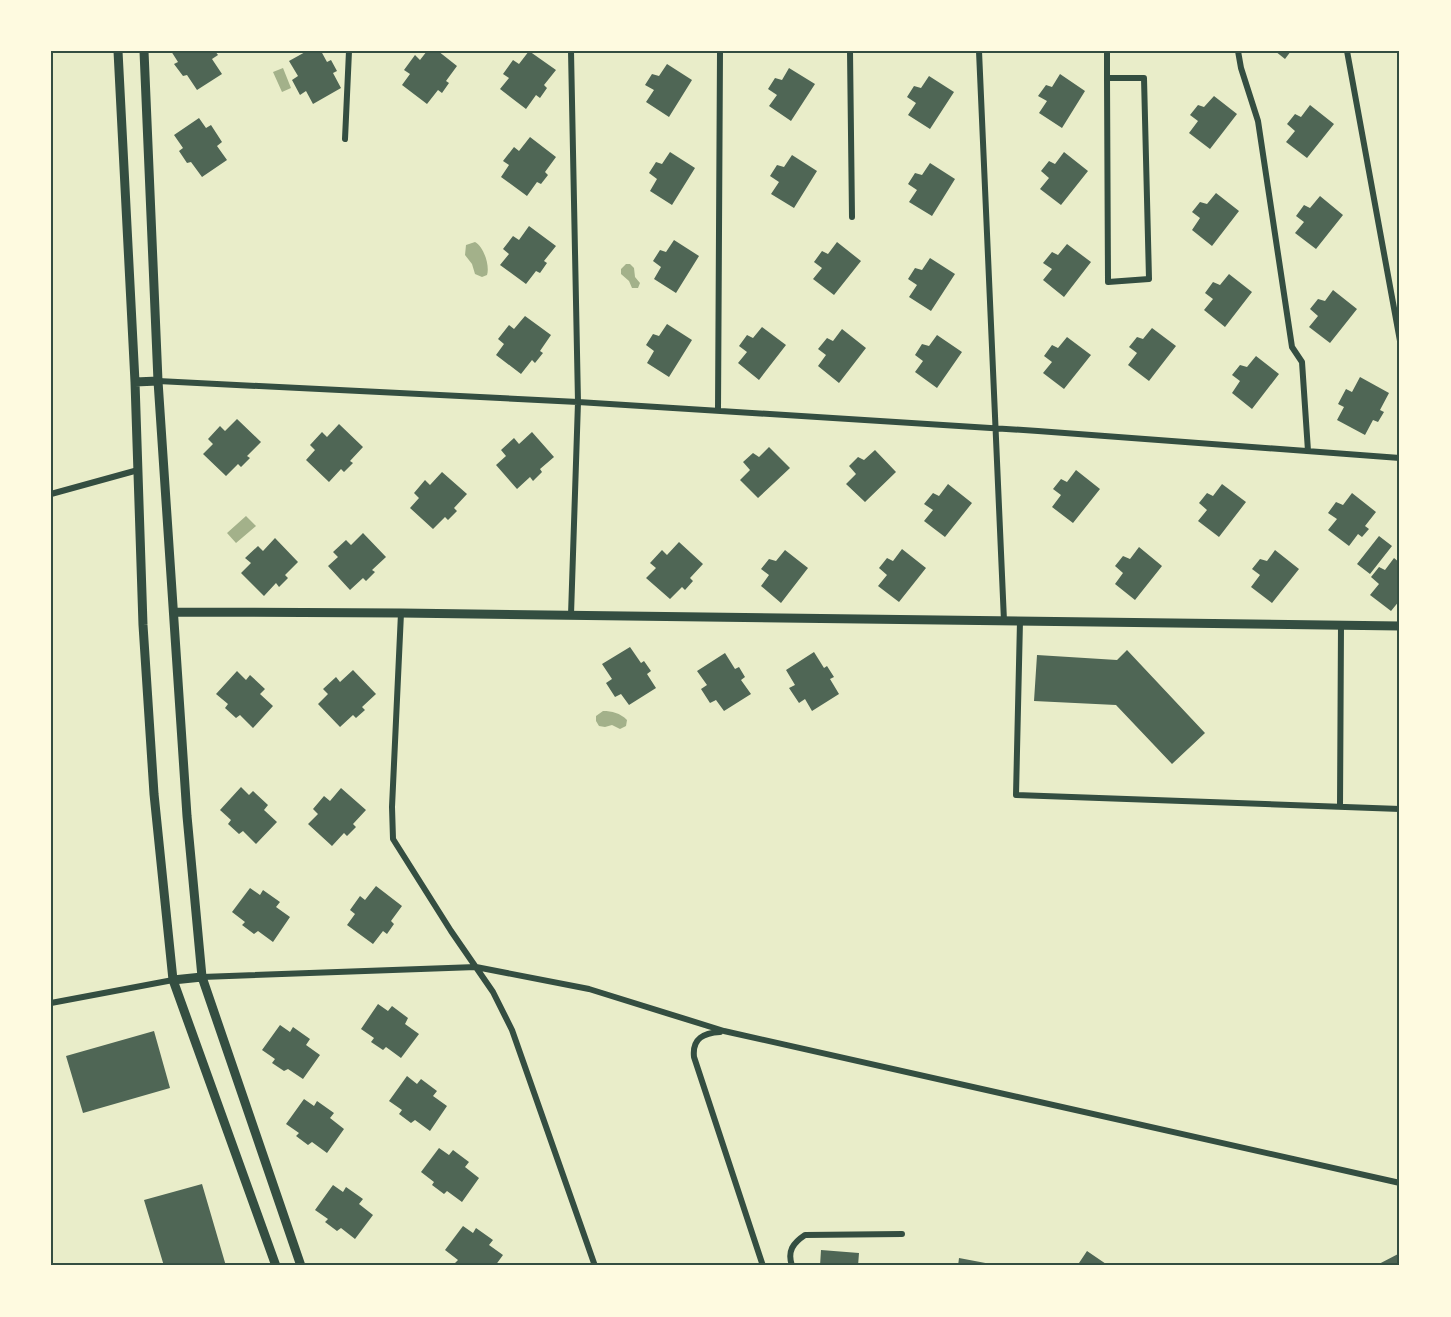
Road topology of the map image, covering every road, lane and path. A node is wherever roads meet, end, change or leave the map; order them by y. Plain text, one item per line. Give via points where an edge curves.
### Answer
1 (118, 51) edge
2 (144, 51) edge
3 (349, 51) edge
4 (571, 51) edge
5 (720, 51) edge
6 (850, 51) edge
7 (979, 51) edge
8 (1107, 51) edge
9 (1238, 51) edge
10 (1347, 51) edge
11 (1107, 78) junction
12 (345, 139) dead end
13 (852, 217) dead end
14 (1400, 341) edge
15 (158, 381) junction
16 (135, 382) junction
17 (578, 402) junction
18 (718, 411) junction
19 (995, 428) junction
20 (1308, 451) junction
21 (1400, 458) edge
22 (138, 470) junction
23 (51, 494) edge
24 (174, 612) junction
25 (401, 613) junction
26 (571, 615) junction
27 (1004, 621) junction
28 (1020, 621) junction
29 (1341, 625) junction
30 (1400, 626) edge
31 (1340, 807) junction
32 (1400, 809) edge
33 (476, 967) junction
34 (202, 977) junction
35 (173, 980) junction
36 (51, 1003) edge
37 (724, 1031) junction
38 (1400, 1183) edge
39 (902, 1234) dead end
40 (276, 1266) edge
41 (301, 1266) edge
42 (595, 1266) edge
43 (763, 1266) edge
44 (792, 1266) edge

1 - 16 street
2 - 15 street
3 - 12 street
4 - 17 street
5 - 18 street
6 - 13 street
7 - 19 street
8 - 11 street
9 - 20 street via 1258,121 1292,347 1302,363
10 - 14 street
11 - 11 street via 1108,282 1149,279 1144,78
15 - 16 street
15 - 17 street
15 - 24 street
16 - 22 street
17 - 18 street
17 - 26 street
18 - 19 street
19 - 20 street
19 - 27 street
20 - 21 street
22 - 23 street
22 - 35 street via 154,794
24 - 25 street
24 - 34 street
25 - 26 street
25 - 33 street via 393,839
26 - 27 street
27 - 28 street
28 - 29 street
28 - 31 street via 1016,795
29 - 30 street
29 - 31 street
31 - 32 street
33 - 34 street
33 - 37 street via 589,989
33 - 42 street via 512,1030
34 - 35 street
34 - 41 street
35 - 36 street
35 - 40 street
37 - 38 street
37 - 43 street via 706,1033 698,1039 694,1057
39 - 44 street via 805,1235 790,1250

